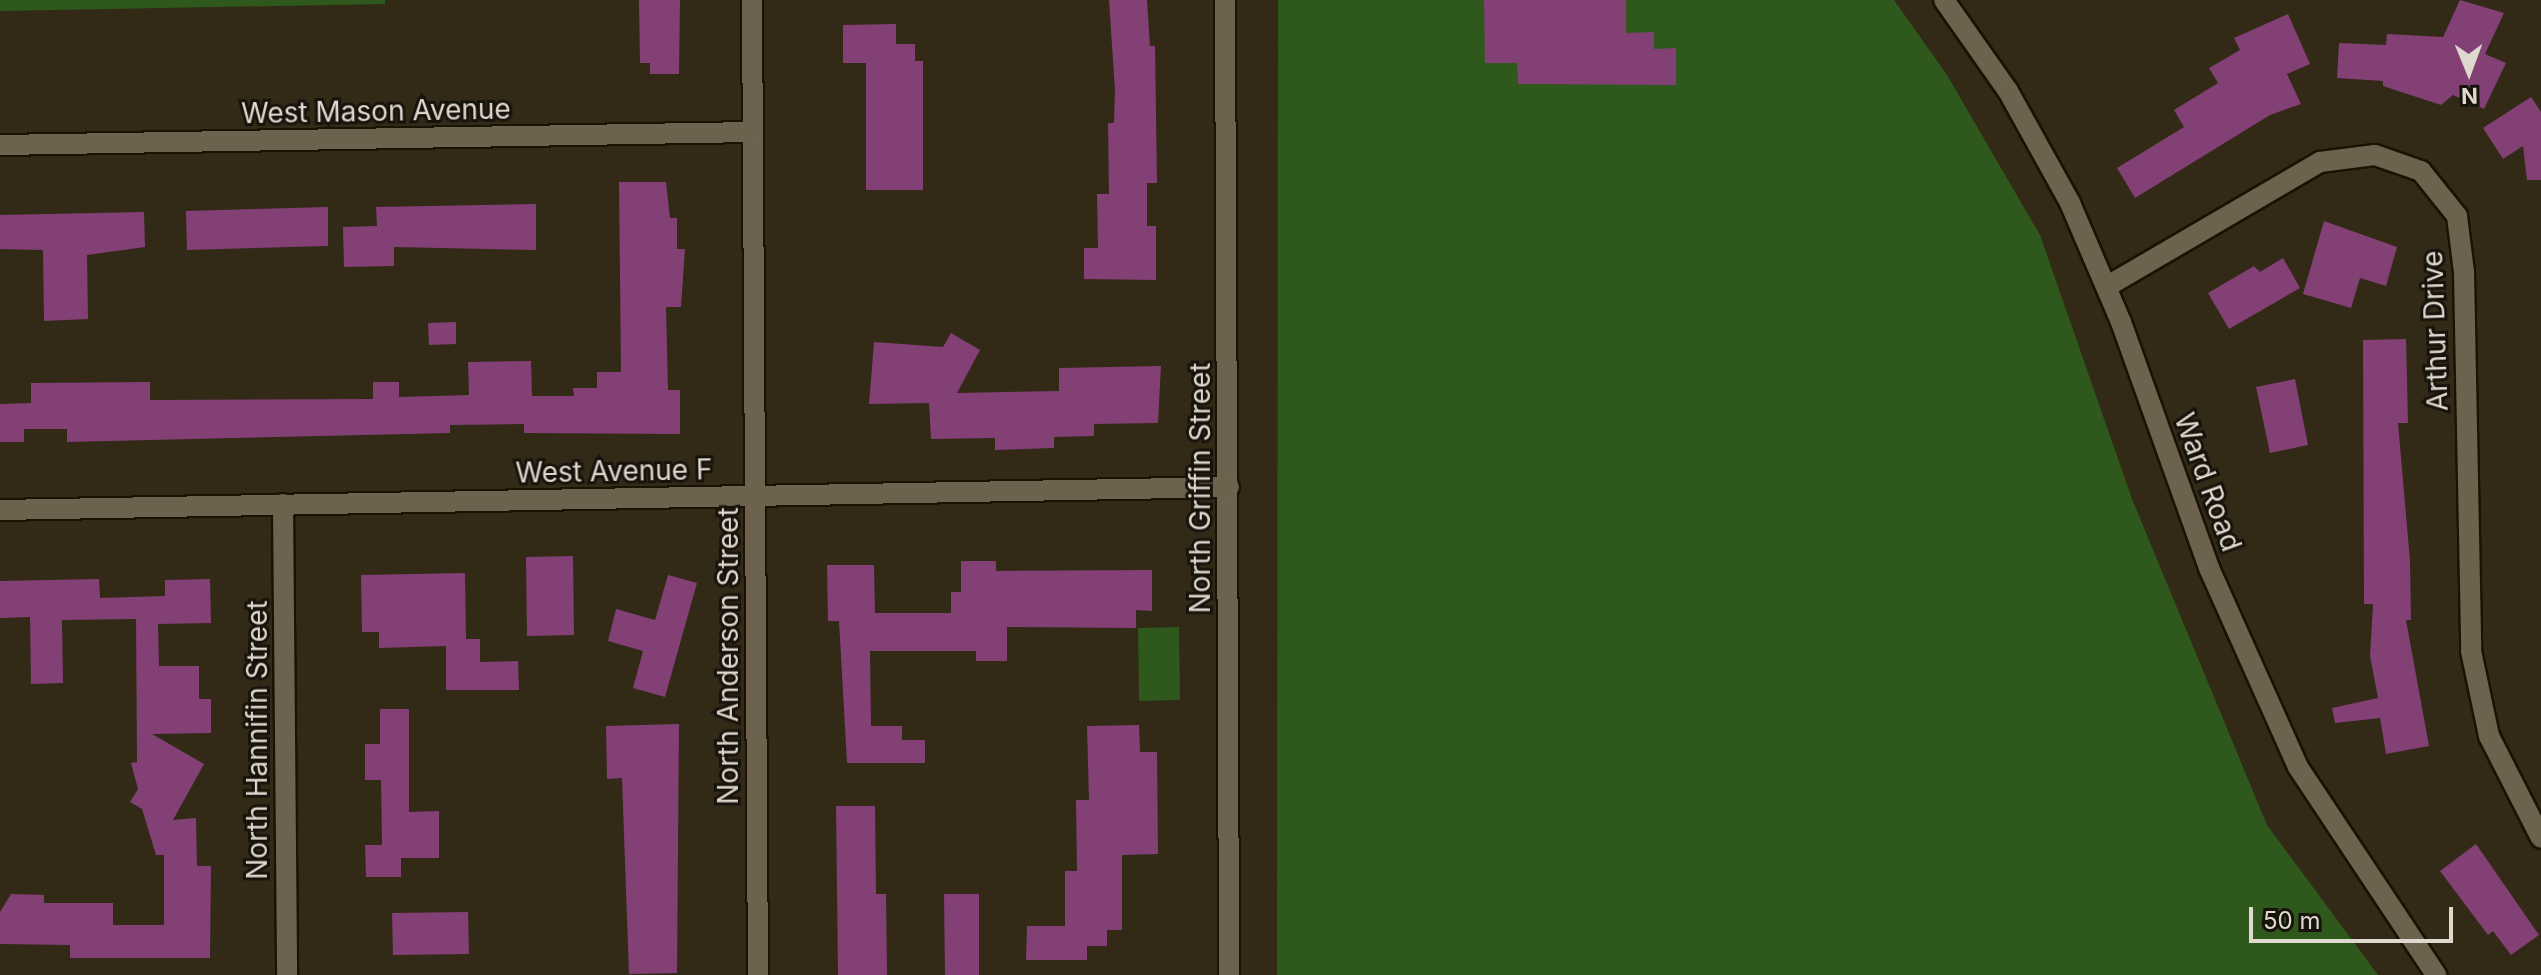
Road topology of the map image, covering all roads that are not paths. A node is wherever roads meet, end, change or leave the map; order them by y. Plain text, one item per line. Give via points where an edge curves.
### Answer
1 (752, 0) edge
2 (1225, 0) edge
3 (1944, 0) edge
4 (752, 132) junction
5 (0, 145) edge
6 (2106, 287) junction
7 (1229, 487) junction
8 (755, 497) junction
9 (283, 504) junction
10 (0, 510) edge
11 (2541, 838) edge
12 (287, 975) edge
13 (758, 975) edge
14 (1229, 975) edge
15 (2436, 975) edge

1 - 4 street, North Anderson Street
2 - 7 street, North Griffin Street
3 - 6 street, Ward Road via 2008,91 2070,203
4 - 5 street, West Mason Avenue
4 - 8 street, North Anderson Street
6 - 11 street, Arthur Drive via 2320,162 2375,155 2421,171 2457,216 2464,272 2471,651 2489,736
6 - 15 street, Ward Road via 2209,568 2298,767
7 - 8 street, West Avenue F
7 - 14 street, North Griffin Street
8 - 9 street, West Avenue F
8 - 13 street, North Anderson Street
9 - 10 street, West Avenue F
9 - 12 street, North Hannifin Street

